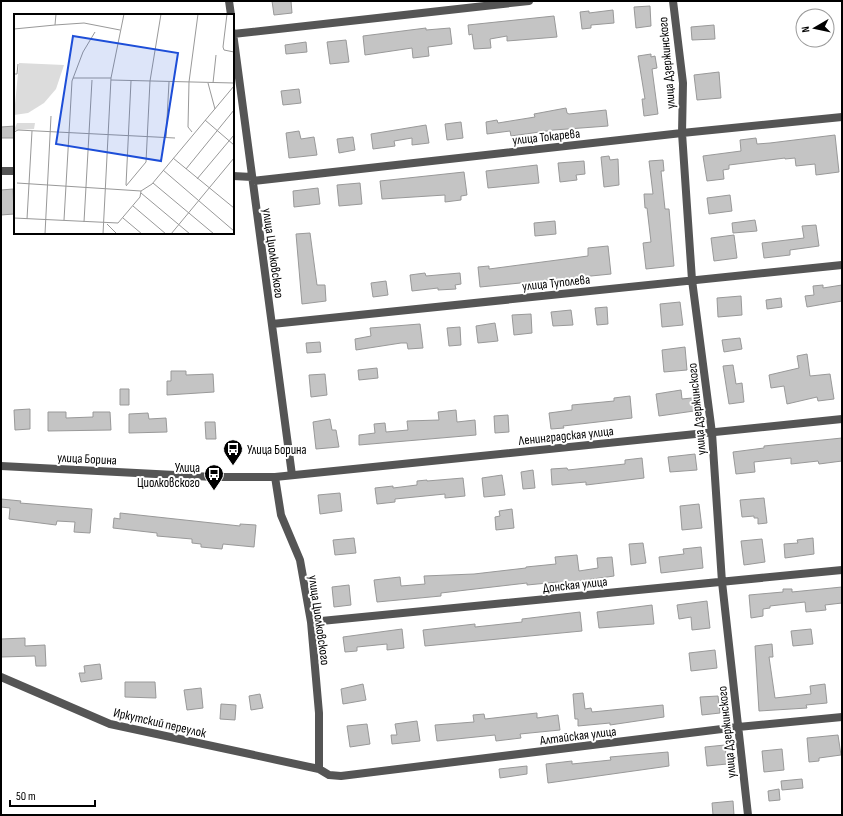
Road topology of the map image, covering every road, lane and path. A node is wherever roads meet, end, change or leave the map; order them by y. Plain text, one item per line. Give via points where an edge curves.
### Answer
1 (229, 1) edge
2 (529, 1) edge
3 (673, 1) edge
4 (231, 14) edge
5 (234, 34) edge
6 (234, 42) edge
7 (842, 117) edge
8 (682, 133) junction
9 (14, 171) edge
10 (1, 172) edge
11 (234, 176) edge
12 (252, 179) junction
13 (842, 265) edge
14 (692, 280) junction
15 (272, 324) junction
16 (842, 419) edge
17 (712, 433) junction
18 (1, 466) edge
19 (292, 475) junction
20 (276, 477) junction
21 (842, 570) edge
22 (722, 582) junction
23 (311, 622) junction
24 (1, 677) edge
25 (842, 718) edge
26 (738, 727) junction
27 (319, 769) junction
28 (748, 815) edge

1 - 4 street
2 - 5 street
3 - 8 street, улица Дзержинского via 683,83
6 - 12 street, улица Циолковского
7 - 8 street, улица Токарева
8 - 12 street, улица Токарева
8 - 14 street, улица Дзержинского
9 - 10 street
11 - 12 street, улица Токарева
12 - 15 street, улица Циолковского
13 - 14 street, улица Туполева
14 - 15 street, улица Туполева
14 - 17 street, улица Дзержинского
15 - 19 street, улица Циолковского
16 - 17 street, Ленинградская улица
17 - 19 street, Ленинградская улица
17 - 22 street, улица Дзержинского
18 - 20 street, улица Борина via 214,477
19 - 20 street, улица Борина
20 - 23 street, улица Циолковского via 281,515 300,560
21 - 22 street, Донская улица
22 - 23 street, Донская улица
22 - 26 street, улица Дзержинского
23 - 27 street, улица Циолковского via 319,713
24 - 27 street, Иркутский переулок via 110,724
25 - 26 street, Алтайская улица
26 - 27 street, Алтайская улица via 341,776 329,775
26 - 28 street, улица Дзержинского

